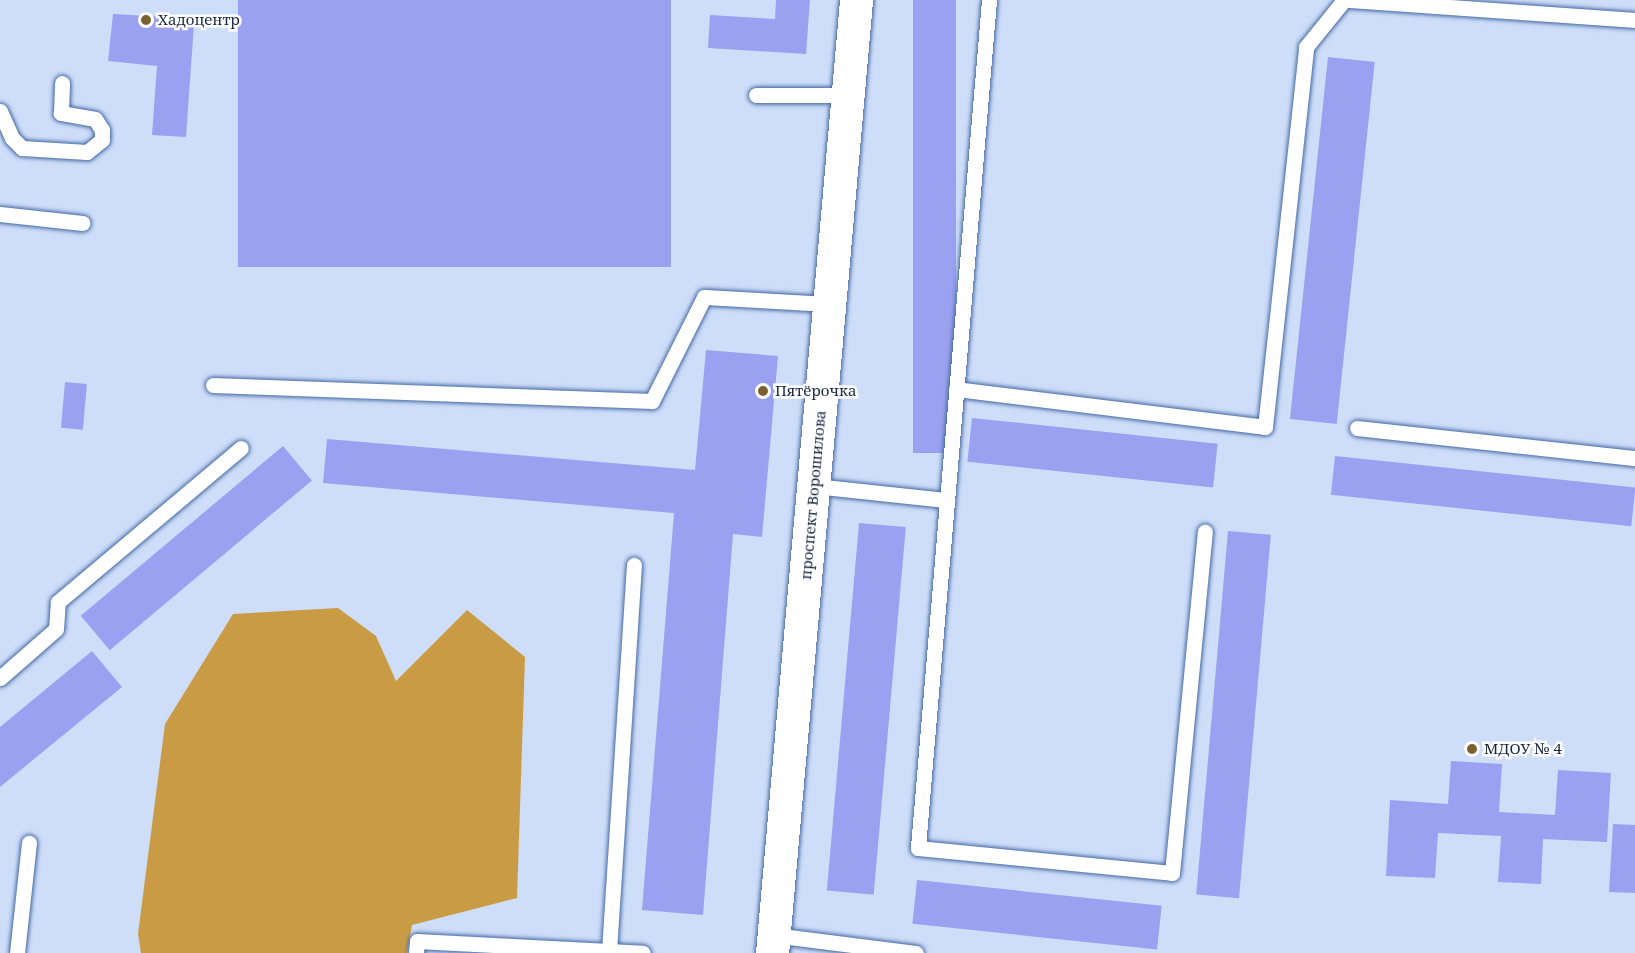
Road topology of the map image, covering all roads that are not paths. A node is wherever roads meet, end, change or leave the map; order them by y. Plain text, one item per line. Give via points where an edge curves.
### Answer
1 (856, 0) edge
2 (989, 0) edge
3 (1344, 0) edge
4 (1350, 0) edge
5 (1635, 20) edge
6 (62, 83) dead end
7 (756, 95) dead end
8 (847, 95) junction
9 (0, 111) edge
10 (0, 214) edge
11 (83, 223) dead end
12 (829, 304) junction
13 (213, 385) dead end
14 (956, 389) junction
15 (1357, 428) dead end
16 (241, 448) dead end
17 (1635, 458) edge
18 (815, 486) junction
19 (947, 500) junction
20 (1205, 532) dead end
21 (634, 565) dead end
22 (0, 678) edge
23 (29, 843) dead end
24 (773, 944) edge
25 (609, 951) junction
26 (17, 953) edge
27 (417, 953) edge
28 (644, 953) edge
29 (908, 953) edge

1 - 8 street, проспект Ворошилова
2 - 14 lane
3 - 14 lane via 1306,47 1265,426
4 - 5 lane
6 - 9 lane via 62,113 95,119 102,130 102,140 87,152 22,148 12,138
7 - 8 lane
8 - 12 street, проспект Ворошилова
10 - 11 lane
12 - 13 lane via 704,297 652,401
12 - 18 street, проспект Ворошилова
14 - 19 lane
15 - 17 lane
16 - 22 lane via 58,602 56,629
18 - 19 lane
18 - 24 street, проспект Ворошилова
19 - 20 lane via 918,848 1172,873
21 - 25 lane
23 - 26 lane
24 - 29 lane
25 - 27 lane via 417,942
25 - 28 lane

